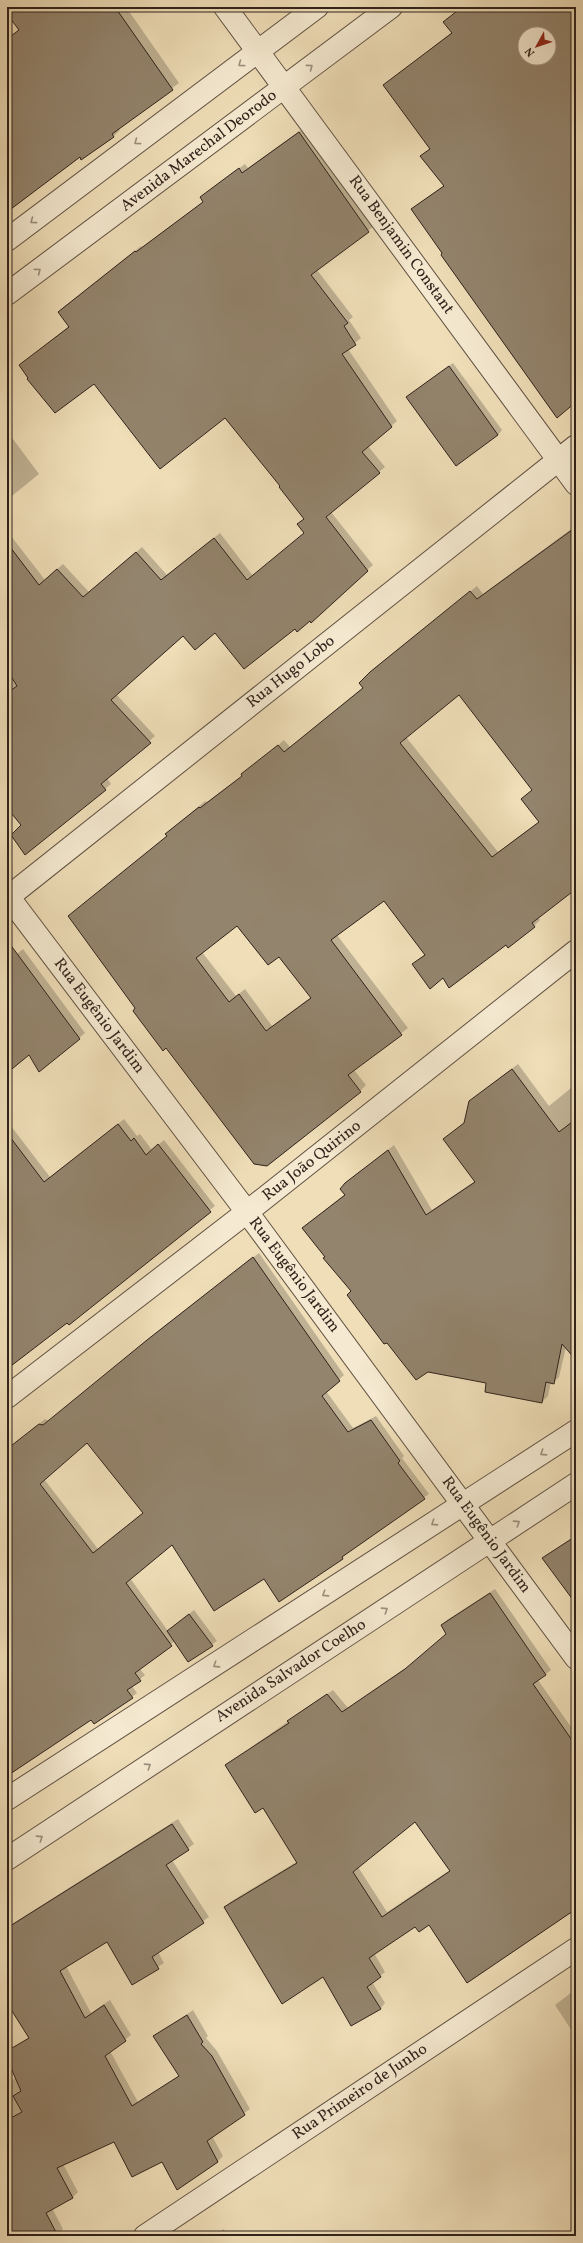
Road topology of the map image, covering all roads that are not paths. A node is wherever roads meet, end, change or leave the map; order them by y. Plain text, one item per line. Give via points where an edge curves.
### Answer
1 (225, 7) edge
2 (316, 7) edge
3 (391, 7) edge
4 (258, 51) junction
5 (284, 87) junction
6 (7, 240) edge
7 (7, 294) edge
8 (576, 446) edge
9 (559, 460) junction
10 (576, 484) edge
11 (8, 897) edge
12 (576, 951) edge
13 (247, 1212) junction
14 (7, 1397) edge
15 (576, 1431) edge
16 (576, 1484) edge
17 (464, 1504) junction
18 (490, 1540) junction
19 (576, 1658) edge
20 (7, 1800) edge
21 (7, 1859) edge
22 (576, 1949) edge
23 (145, 2236) edge

1 - 4 street, Rua Benjamin Constant
2 - 4 street
5 -> 3 street, Avenida Marechal Deorodo
4 - 5 street, Rua Benjamin Constant
4 -> 6 street
7 -> 5 street, Avenida Marechal Deorodo
5 - 9 street, Rua Benjamin Constant
8 - 9 street, Rua Hugo Lobo
9 - 10 street, Rua Benjamin Constant
9 - 11 street, Rua Hugo Lobo
11 - 13 street, Rua Eugênio Jardim
12 - 13 street, Rua João Quirino
13 - 14 street, Rua João Quirino
13 - 17 street, Rua Eugênio Jardim
15 -> 17 street
18 -> 16 street, Avenida Salvador Coelho
17 - 18 street, Rua Eugênio Jardim
17 -> 20 street
18 - 19 street, Rua Eugênio Jardim
21 -> 18 street, Avenida Salvador Coelho
22 - 23 street, Rua Primeiro de Junho

